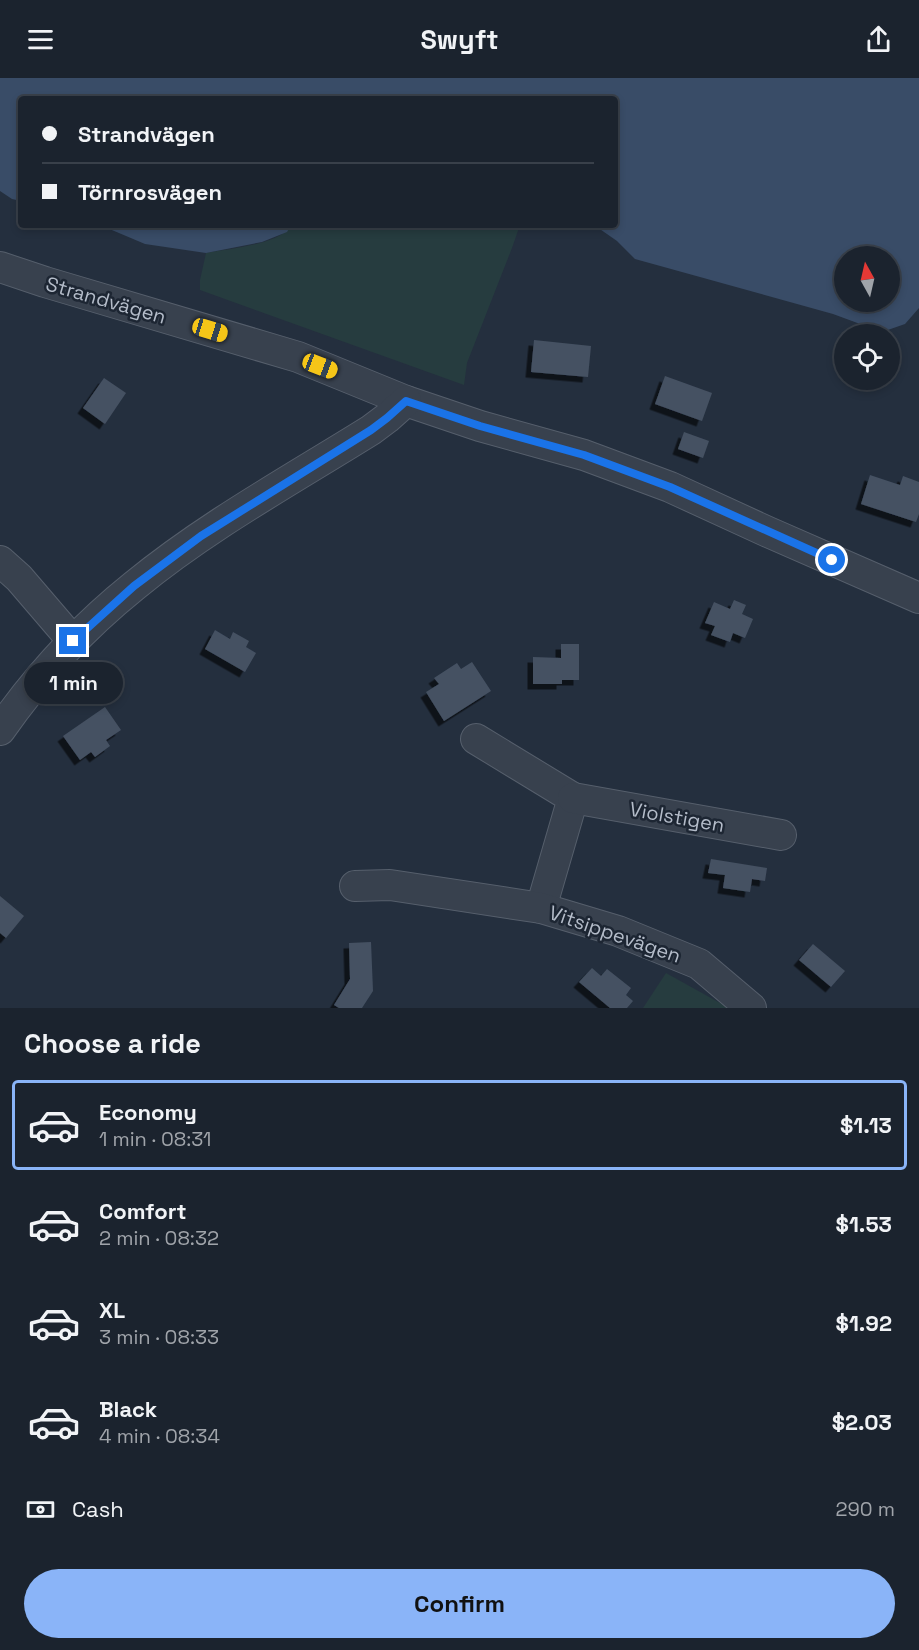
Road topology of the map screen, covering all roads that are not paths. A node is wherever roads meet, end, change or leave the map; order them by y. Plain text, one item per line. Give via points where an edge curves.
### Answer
1 (0, 267) edge
2 (406, 401) junction
3 (0, 561) edge
4 (919, 598) edge
5 (73, 641) junction
6 (0, 730) edge
7 (476, 739) dead end
8 (573, 798) junction
9 (781, 835) dead end
10 (355, 886) dead end
11 (541, 908) junction
12 (751, 1008) edge

1 - 2 street, Strandvägen via 298,357
2 - 4 street, Strandvägen via 584,455 670,487
2 - 5 street via 371,430 201,536 134,586
3 - 5 street via 20,578
5 - 6 street
7 - 8 street, Violstigen
8 - 9 street, Violstigen
8 - 11 street
10 - 11 street, Vitsippevägen via 390,885
11 - 12 street, Vitsippevägen via 618,931 699,964

